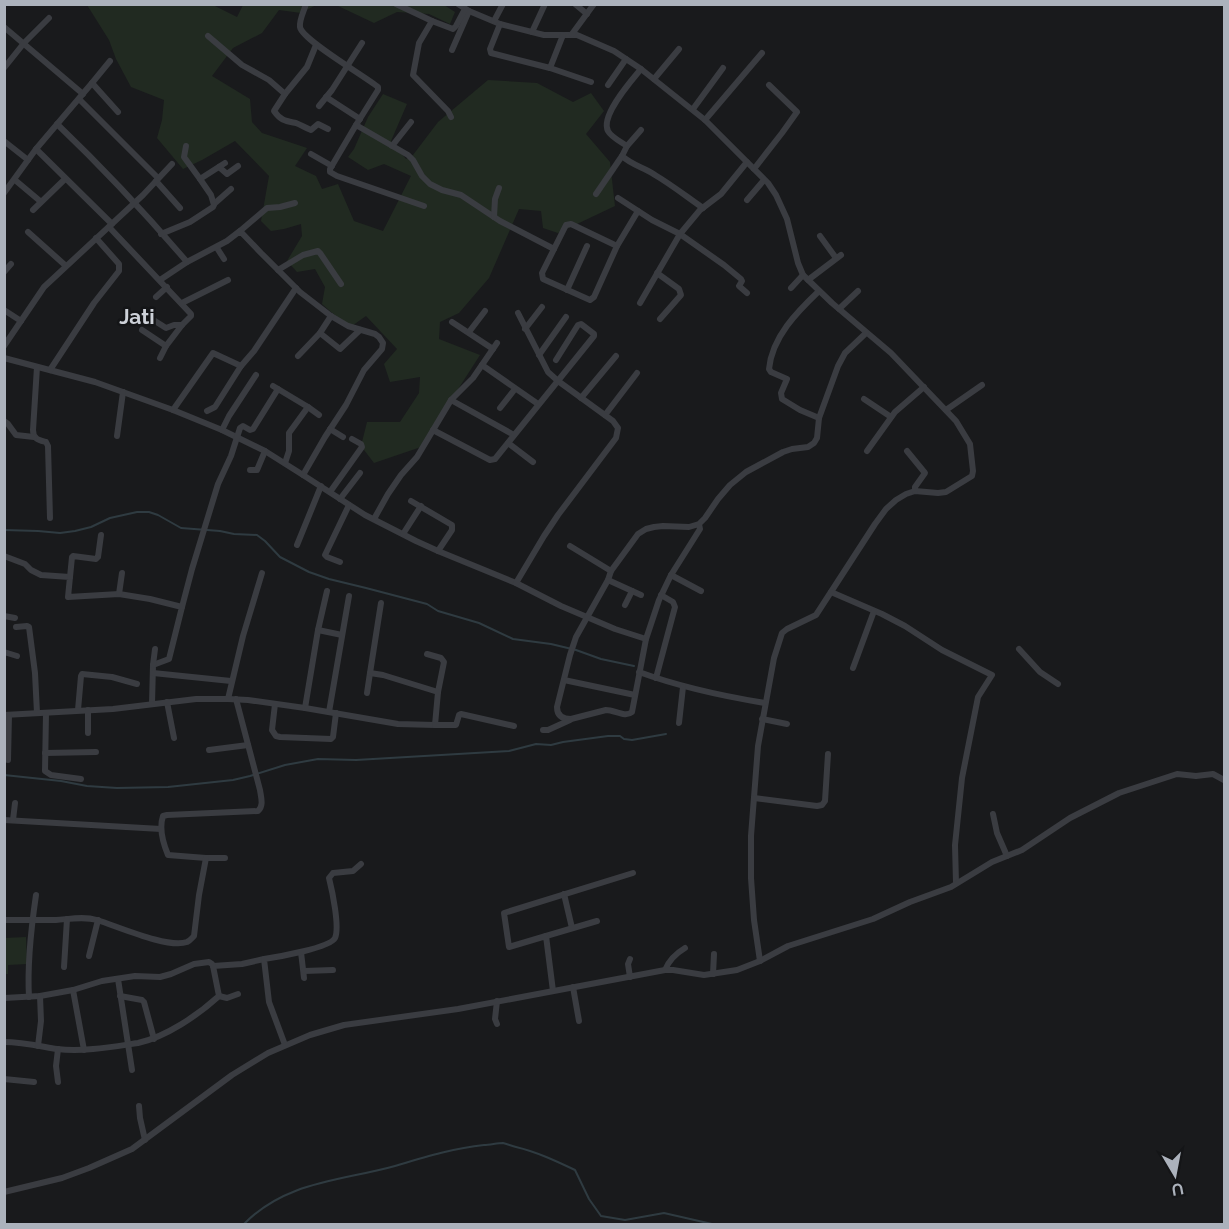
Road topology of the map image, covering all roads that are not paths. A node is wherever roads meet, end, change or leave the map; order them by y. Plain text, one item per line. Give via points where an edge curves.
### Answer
1 (306, 4) edge
2 (396, 4) edge
3 (458, 4) edge
4 (503, 4) edge
5 (545, 4) edge
6 (575, 4) edge
7 (594, 4) edge
8 (467, 10) junction
9 (587, 14) junction
10 (49, 18) dead end
11 (432, 21) junction
12 (497, 23) junction
13 (4, 27) edge
14 (532, 32) junction
15 (572, 34) junction
16 (564, 35) junction
17 (208, 36) dead end
18 (24, 43) junction
19 (362, 43) dead end
20 (316, 45) junction
21 (679, 49) dead end
22 (452, 50) dead end
23 (762, 54) dead end
24 (626, 59) junction
25 (110, 61) dead end
26 (347, 66) junction
27 (4, 68) edge
28 (550, 68) junction
29 (723, 68) dead end
30 (641, 69) junction
31 (654, 79) junction
32 (591, 82) dead end
33 (93, 83) junction
34 (608, 85) dead end
35 (769, 85) dead end
36 (285, 94) junction
37 (81, 96) junction
38 (326, 97) junction
39 (319, 106) dead end
40 (693, 109) junction
41 (118, 112) dead end
42 (451, 117) dead end
43 (705, 120) junction
44 (358, 122) junction
45 (411, 122) dead end
46 (57, 124) junction
47 (328, 129) dead end
48 (641, 130) dead end
49 (4, 141) edge
50 (186, 146) dead end
51 (392, 146) junction
52 (627, 146) junction
53 (36, 149) junction
54 (311, 154) dead end
55 (622, 156) junction
56 (28, 160) junction
57 (747, 162) junction
58 (172, 164) dead end
59 (238, 166) dead end
60 (332, 166) junction
61 (754, 169) junction
62 (65, 179) junction
63 (157, 179) junction
64 (200, 179) junction
65 (15, 180) junction
66 (764, 180) junction
67 (499, 188) dead end
68 (231, 189) dead end
69 (4, 193) edge
70 (596, 194) dead end
71 (618, 198) dead end
72 (747, 200) dead end
73 (40, 201) junction
74 (135, 202) junction
75 (295, 203) dead end
76 (214, 204) junction
77 (424, 206) dead end
78 (180, 208) dead end
79 (703, 208) junction
80 (33, 210) dead end
81 (638, 211) junction
82 (494, 217) junction
83 (110, 225) junction
84 (240, 231) junction
85 (28, 232) dead end
86 (161, 234) junction
87 (680, 234) junction
88 (820, 236) dead end
89 (96, 238) junction
90 (587, 246) dead end
91 (617, 246) junction
92 (217, 248) junction
93 (554, 249) junction
94 (224, 259) dead end
95 (187, 262) junction
96 (11, 264) dead end
97 (66, 266) junction
98 (278, 270) junction
99 (4, 272) edge
100 (657, 273) junction
101 (805, 277) junction
102 (160, 280) junction
103 (228, 280) dead end
104 (341, 284) dead end
105 (167, 287) junction
106 (296, 288) junction
107 (791, 288) dead end
108 (567, 290) junction
109 (819, 291) junction
110 (858, 291) dead end
111 (747, 293) dead end
112 (156, 297) dead end
113 (182, 303) junction
114 (640, 303) dead end
115 (542, 307) dead end
116 (839, 309) junction
117 (4, 310) edge
118 (485, 311) dead end
119 (518, 313) dead end
120 (331, 316) junction
121 (566, 317) dead end
122 (660, 319) dead end
123 (21, 321) junction
124 (155, 321) dead end
125 (452, 322) dead end
126 (182, 325) junction
127 (525, 329) junction
128 (142, 330) dead end
129 (360, 330) junction
130 (469, 332) junction
131 (320, 333) junction
132 (866, 333) junction
133 (4, 346) edge
134 (166, 346) junction
135 (539, 355) junction
136 (297, 356) dead end
137 (616, 356) dead end
138 (4, 358) edge
139 (160, 358) dead end
140 (556, 360) dead end
141 (482, 365) junction
142 (241, 366) junction
143 (37, 367) junction
144 (50, 370) junction
145 (636, 373) dead end
146 (256, 375) dead end
147 (558, 381) junction
148 (982, 385) dead end
149 (924, 387) junction
150 (515, 389) junction
151 (123, 392) junction
152 (581, 398) junction
153 (864, 399) dead end
154 (451, 400) junction
155 (538, 405) junction
156 (308, 407) junction
157 (500, 408) dead end
158 (172, 410) junction
159 (946, 410) junction
160 (207, 411) dead end
161 (319, 415) dead end
162 (605, 415) junction
163 (891, 417) junction
164 (819, 418) junction
165 (4, 422) edge
166 (330, 429) junction
167 (222, 430) junction
168 (433, 430) junction
169 (514, 435) junction
170 (117, 436) dead end
171 (34, 437) junction
172 (236, 437) junction
173 (343, 437) dead end
174 (352, 439) dead end
175 (508, 443) junction
176 (867, 450) dead end
177 (265, 451) junction
178 (907, 451) dead end
179 (533, 462) dead end
180 (285, 463) junction
181 (250, 470) dead end
182 (360, 473) dead end
183 (303, 475) junction
184 (321, 486) junction
185 (915, 491) junction
186 (330, 492) junction
187 (340, 499) junction
188 (411, 501) dead end
189 (349, 505) junction
190 (421, 506) junction
191 (51, 518) dead end
192 (374, 519) junction
193 (699, 524) junction
194 (403, 534) junction
195 (101, 535) dead end
196 (297, 545) dead end
197 (570, 546) dead end
198 (438, 551) junction
199 (4, 556) edge
200 (340, 562) dead end
201 (611, 571) junction
202 (122, 573) dead end
203 (262, 573) dead end
204 (671, 575) junction
205 (70, 577) junction
206 (608, 580) junction
207 (516, 583) junction
208 (327, 591) dead end
209 (632, 591) junction
210 (701, 591) dead end
211 (831, 592) junction
212 (119, 594) junction
213 (641, 595) dead end
214 (661, 595) junction
215 (349, 596) dead end
216 (381, 603) dead end
217 (625, 605) dead end
218 (182, 607) junction
219 (874, 611) junction
220 (4, 616) edge
221 (586, 617) junction
222 (15, 618) dead end
223 (16, 627) dead end
224 (318, 630) junction
225 (342, 635) junction
226 (646, 639) junction
227 (155, 649) dead end
228 (1019, 649) dead end
229 (4, 652) edge
230 (427, 654) dead end
231 (17, 656) dead end
232 (153, 665) junction
233 (853, 668) dead end
234 (639, 672) junction
235 (153, 673) junction
236 (370, 673) junction
237 (656, 678) junction
238 (564, 680) junction
239 (231, 681) junction
240 (137, 684) dead end
241 (1058, 684) dead end
242 (683, 687) junction
243 (438, 692) junction
244 (367, 693) dead end
245 (635, 695) junction
246 (228, 699) junction
247 (236, 699) junction
248 (167, 702) junction
249 (765, 703) junction
250 (152, 704) junction
251 (275, 704) junction
252 (305, 708) junction
253 (78, 710) junction
254 (88, 710) junction
255 (46, 712) junction
256 (332, 712) junction
257 (37, 713) junction
258 (7, 715) edge
259 (762, 718) junction
260 (571, 719) junction
261 (679, 723) dead end
262 (787, 724) dead end
263 (435, 725) junction
264 (514, 726) dead end
265 (543, 730) dead end
266 (88, 733) dead end
267 (174, 738) dead end
268 (248, 745) junction
269 (209, 750) dead end
270 (96, 752) dead end
271 (45, 753) junction
272 (828, 754) dead end
273 (8, 760) dead end
274 (81, 779) dead end
275 (1224, 780) edge
276 (754, 798) junction
277 (15, 804) dead end
278 (993, 814) dead end
279 (4, 820) edge
280 (13, 820) junction
281 (161, 829) junction
282 (1007, 856) junction
283 (206, 858) junction
284 (225, 858) dead end
285 (361, 864) dead end
286 (633, 873) dead end
287 (956, 884) junction
288 (564, 894) junction
289 (36, 895) dead end
290 (67, 919) junction
291 (4, 920) edge
292 (98, 920) junction
293 (32, 921) junction
294 (597, 921) dead end
295 (572, 928) junction
296 (546, 936) junction
297 (685, 948) dead end
298 (301, 952) junction
299 (714, 954) dead end
300 (89, 956) dead end
301 (264, 959) junction
302 (630, 959) dead end
303 (760, 961) junction
304 (213, 966) junction
305 (64, 967) dead end
306 (333, 970) dead end
307 (665, 970) junction
308 (713, 974) junction
309 (630, 977) junction
310 (118, 979) junction
311 (573, 987) junction
312 (73, 990) junction
313 (553, 991) junction
314 (238, 994) dead end
315 (40, 996) junction
316 (120, 996) junction
317 (219, 996) junction
318 (4, 998) edge
319 (29, 998) junction
320 (497, 1001) junction
321 (579, 1021) dead end
322 (497, 1024) dead end
323 (154, 1039) junction
324 (4, 1042) edge
325 (129, 1044) junction
326 (285, 1045) junction
327 (38, 1046) junction
328 (58, 1049) junction
329 (84, 1050) junction
330 (132, 1070) dead end
331 (4, 1079) edge
332 (34, 1082) dead end
333 (58, 1082) dead end
334 (139, 1106) dead end
335 (146, 1140) junction
336 (4, 1192) edge

1 - 20 street via 300,28
2 - 11 street
3 - 8 street
4 - 12 street
5 - 14 street
6 - 9 street
7 - 9 street
8 - 11 street via 453,29
8 - 12 street
8 - 22 street
9 - 15 street
10 - 18 street
11 - 42 street via 419,44 414,77
12 - 14 street
12 - 28 street via 491,53
13 - 18 street
14 - 16 street
15 - 16 street
15 - 24 street
16 - 28 street
17 - 36 street
18 - 27 street
18 - 37 street
19 - 26 street
20 - 26 street
20 - 36 street via 307,67
21 - 31 street
23 - 43 street
24 - 30 street
24 - 34 street
25 - 33 street
26 - 38 street
26 - 44 street via 378,88
28 - 32 street
29 - 40 street
30 - 31 street
30 - 52 street via 616,102 607,124 610,134
31 - 40 street
33 - 37 street
33 - 41 street
35 - 61 street via 797,112
36 - 47 street via 275,114 311,130 318,124
37 - 46 street
37 - 63 street
38 - 39 street
38 - 44 street
40 - 43 street
43 - 57 street
44 - 51 street
44 - 60 street
45 - 51 street
46 - 53 street
46 - 74 street
48 - 52 street
49 - 56 street
50 - 64 street via 184,158
51 - 82 street via 412,160 430,184 461,195
52 - 55 street
53 - 56 street
53 - 62 street
54 - 60 street
55 - 70 street
55 - 79 street
56 - 65 street
57 - 61 street
57 - 79 street via 721,194
58 - 63 street
59 - 64 street via 227,174 222,165
60 - 77 street via 330,172 337,176
61 - 66 street
62 - 73 street
62 - 83 street
63 - 74 street
63 - 78 street
64 - 76 street
65 - 69 street
65 - 73 street
66 - 72 street
66 - 101 street via 787,219
67 - 82 street
68 - 76 street
71 - 81 street
73 - 80 street
74 - 83 street
74 - 86 street
75 - 84 street via 267,208
76 - 86 street via 201,216
79 - 87 street
81 - 87 street
81 - 91 street
82 - 93 street
83 - 89 street
83 - 102 street
84 - 92 street
84 - 98 street
85 - 97 street
86 - 95 street
87 - 100 street
87 - 111 street via 732,271 742,280 739,287
88 - 101 street via 838,256
89 - 97 street
89 - 144 street via 120,268
90 - 108 street
91 - 93 street via 571,224 566,225
91 - 108 street via 592,300
92 - 94 street
92 - 95 street
93 - 108 street via 542,278
95 - 102 street
96 - 99 street
97 - 123 street via 44,287
98 - 104 street via 318,251
98 - 106 street
100 - 114 street
100 - 122 street via 681,293
101 - 107 street
101 - 109 street
102 - 105 street
103 - 113 street
105 - 112 street
105 - 113 street
106 - 120 street
106 - 142 street
109 - 116 street
109 - 164 street via 777,340 769,369 787,379 782,399
110 - 116 street
113 - 126 street via 191,315
115 - 127 street
116 - 132 street
117 - 123 street
118 - 130 street
119 - 127 street
120 - 129 street
120 - 131 street
121 - 135 street
123 - 133 street
124 - 126 street via 165,328
125 - 130 street
126 - 134 street
127 - 135 street
128 - 134 street
129 - 131 street via 340,349
129 - 166 street via 379,337 383,346 363,370
130 - 141 street via 495,346
131 - 136 street
132 - 149 street
132 - 164 street via 840,362
134 - 139 street
135 - 147 street
137 - 152 street
138 - 143 street
140 - 147 street via 578,325 594,334
141 - 150 street
141 - 154 street
142 - 158 street via 213,353
142 - 160 street via 215,407
143 - 144 street
143 - 171 street
144 - 151 street
145 - 162 street
146 - 167 street
147 - 152 street
147 - 155 street
148 - 159 street
149 - 159 street
149 - 163 street
150 - 155 street
150 - 157 street
151 - 158 street
151 - 170 street
152 - 162 street
153 - 163 street
154 - 168 street
154 - 169 street
155 - 169 street
156 - 161 street
156 - 172 street via 276,388 253,429 241,426
156 - 180 street via 289,433
158 - 167 street
159 - 185 street via 969,441 973,475 942,493
162 - 207 street via 618,428 616,438 558,515
163 - 176 street
164 - 193 street via 814,443 783,452 746,472 730,485
165 - 171 street via 16,435
166 - 173 street
166 - 183 street
167 - 172 street
168 - 175 street via 490,460
168 - 192 street
169 - 175 street
171 - 191 street via 48,446
172 - 177 street
172 - 218 street
174 - 186 street via 362,447
175 - 179 street
177 - 180 street
177 - 181 street via 257,470
178 - 185 street via 925,473
180 - 183 street
182 - 187 street
183 - 184 street
184 - 186 street
184 - 196 street
185 - 211 street via 886,509
186 - 187 street
187 - 189 street
188 - 190 street
189 - 192 street
189 - 200 street via 325,555
190 - 194 street
190 - 198 street via 453,526
192 - 194 street
193 - 201 street via 646,529
193 - 204 street via 700,529
194 - 198 street
195 - 205 street via 98,557 72,557
197 - 201 street
198 - 207 street
199 - 205 street via 41,575
201 - 206 street
202 - 212 street
203 - 239 street
204 - 210 street
204 - 214 street
205 - 212 street via 68,597
206 - 209 street
206 - 221 street
207 - 221 street
208 - 224 street
209 - 213 street
209 - 217 street
211 - 219 street
211 - 249 street via 816,615 782,632
212 - 218 street
214 - 226 street
214 - 237 street via 675,607
215 - 225 street
216 - 236 street
218 - 232 street via 169,659
219 - 233 street
219 - 287 street via 992,675 978,697 962,778
220 - 222 street
221 - 226 street
221 - 238 street via 572,646
223 - 257 street via 29,627
224 - 225 street
224 - 252 street
225 - 256 street
226 - 234 street
227 - 232 street
228 - 241 street via 1040,672
229 - 231 street
230 - 243 street via 444,662
232 - 235 street
234 - 237 street
234 - 245 street
235 - 239 street
235 - 250 street
236 - 243 street
236 - 244 street
237 - 242 street
238 - 245 street
238 - 260 street via 557,711 561,717
239 - 246 street
240 - 253 street via 121,678 82,674
242 - 249 street
242 - 261 street
243 - 263 street
245 - 260 street via 630,714 606,710
246 - 247 street
246 - 248 street
247 - 251 street
247 - 268 street
248 - 250 street
248 - 267 street
249 - 259 street
250 - 254 street
251 - 252 street
251 - 256 street via 272,730 280,738 331,739
252 - 256 street
253 - 254 street
253 - 255 street
254 - 266 street
255 - 257 street
255 - 271 street
256 - 263 street via 398,724
257 - 258 street
258 - 273 street
259 - 262 street
259 - 276 street
260 - 265 street
263 - 264 street via 456,725 461,714
268 - 269 street
268 - 281 street via 261,809 167,814
270 - 271 street
271 - 274 street via 44,769 48,774
272 - 276 street via 822,805
275 - 282 street via 1213,774 1178,774 1119,793
276 - 303 street via 751,878
277 - 280 street
278 - 282 street
279 - 280 street
280 - 281 street
281 - 283 street via 168,855
282 - 287 street
283 - 284 street
283 - 292 street via 192,939 187,942 149,938
285 - 298 street via 353,871 330,875 334,940
286 - 288 street
287 - 303 street via 873,919 788,946
288 - 295 street
288 - 296 street via 504,913 509,947
289 - 293 street
290 - 292 street
290 - 293 street
290 - 305 street
291 - 293 street
292 - 300 street
293 - 319 street
294 - 295 street
295 - 296 street
296 - 313 street
297 - 307 street via 676,953
298 - 301 street
298 - 306 street via 304,975
299 - 308 street
301 - 304 street
301 - 326 street via 269,1002
302 - 309 street
303 - 308 street
304 - 310 street via 204,962 160,977
304 - 317 street
307 - 308 street
307 - 309 street
309 - 311 street
310 - 312 street
310 - 316 street
311 - 313 street
311 - 321 street
312 - 315 street
312 - 329 street
313 - 320 street
314 - 317 street
315 - 319 street
315 - 327 street
316 - 323 street via 144,1002
316 - 325 street
317 - 323 street
318 - 319 street
320 - 322 street
320 - 326 street via 344,1025
323 - 325 street
324 - 327 street
325 - 329 street
325 - 330 street
326 - 335 street via 232,1075
327 - 328 street
328 - 329 street
328 - 333 street
331 - 332 street
334 - 335 street
335 - 336 street via 62,1178

